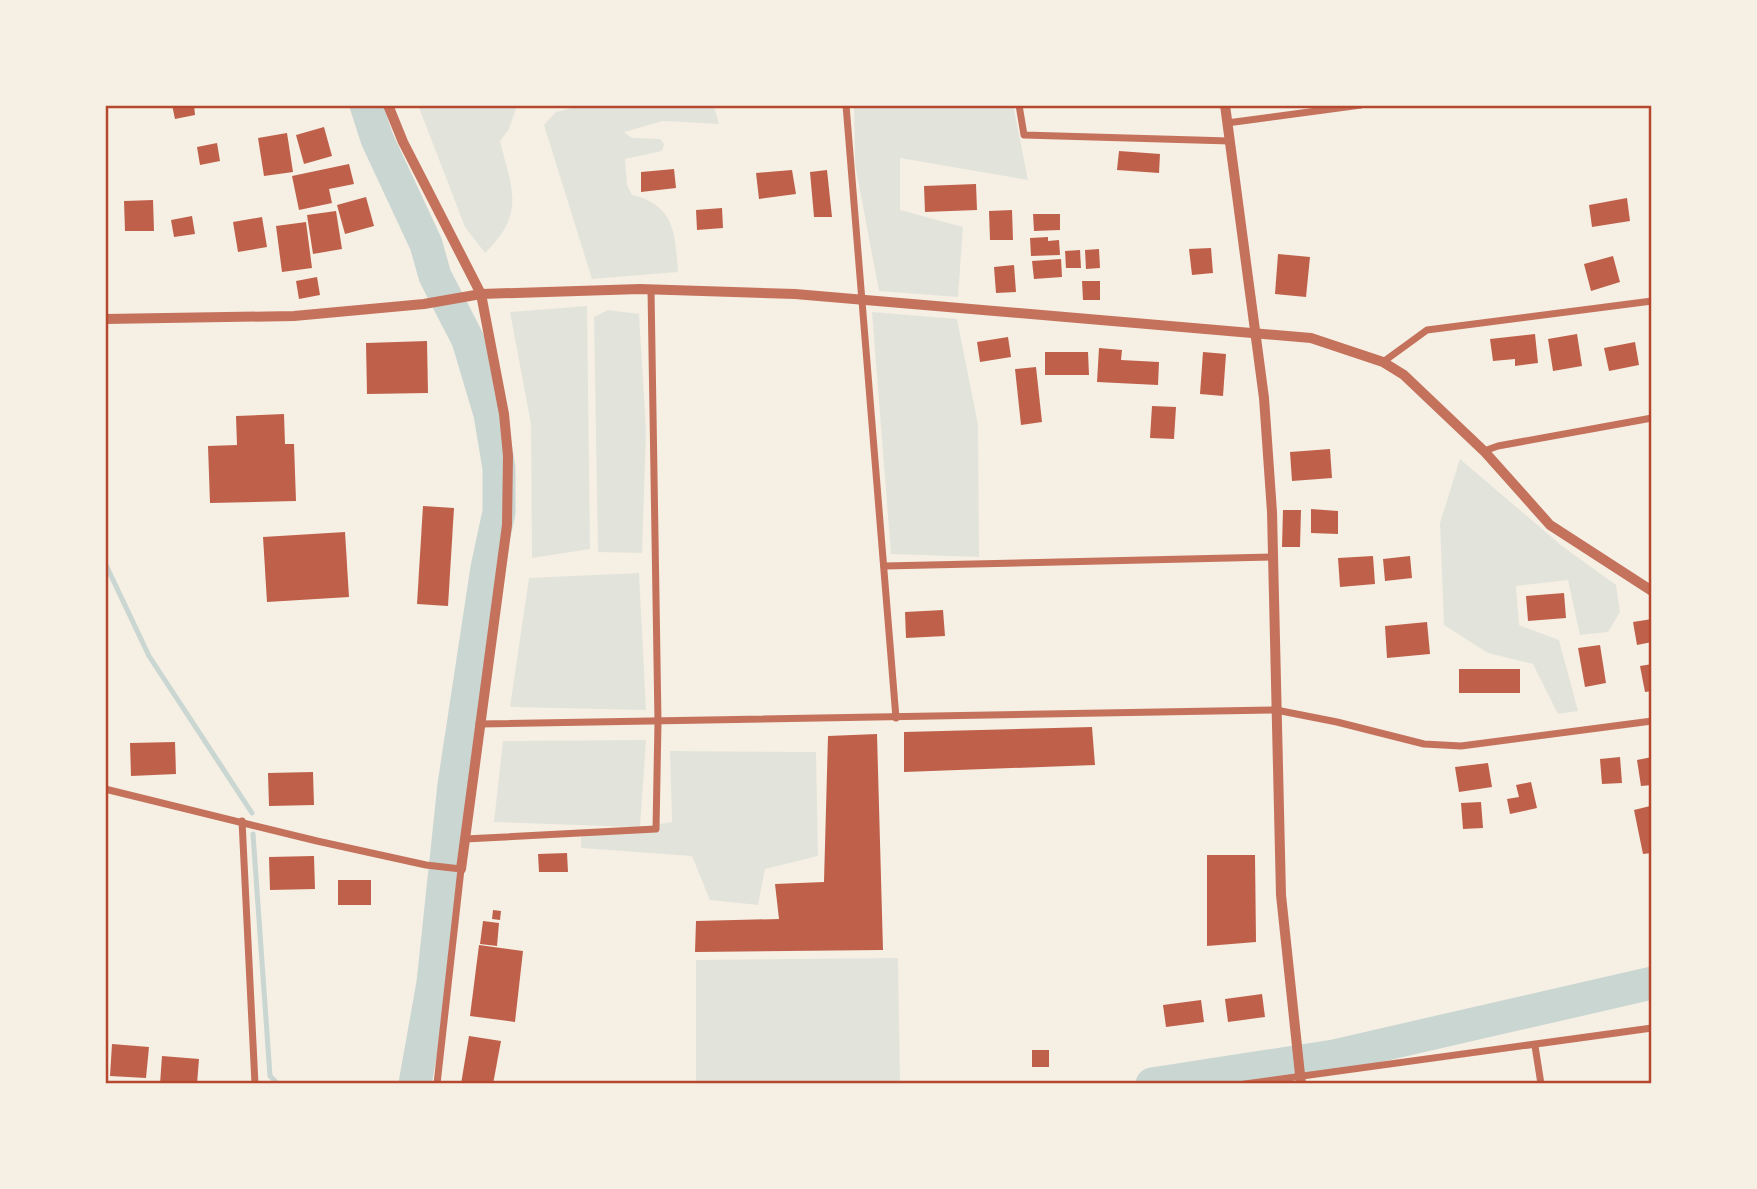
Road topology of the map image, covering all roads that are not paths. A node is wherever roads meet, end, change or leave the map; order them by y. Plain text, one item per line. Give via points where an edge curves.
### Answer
1 (388, 105) edge
2 (846, 105) edge
3 (1019, 105) edge
4 (1225, 105) edge
5 (1361, 105) edge
6 (1227, 123) junction
7 (1230, 141) junction
8 (651, 289) junction
9 (481, 294) junction
10 (863, 299) junction
11 (1652, 301) edge
12 (105, 319) edge
13 (1256, 334) junction
14 (1383, 362) junction
15 (1652, 418) edge
16 (1484, 451) junction
17 (1273, 557) junction
18 (884, 566) junction
19 (1652, 591) edge
20 (1276, 710) junction
21 (896, 718) junction
22 (1652, 721) edge
23 (659, 722) junction
24 (479, 724) junction
25 (105, 789) edge
26 (242, 821) junction
27 (465, 839) junction
28 (461, 869) junction
29 (1652, 1028) edge
30 (1535, 1046) junction
31 (1300, 1079) edge
32 (255, 1084) edge
33 (437, 1084) edge
34 (1245, 1084) edge
35 (1541, 1084) edge

1 - 9 street
2 - 10 street
3 - 7 street via 1024,135
4 - 6 street
5 - 6 street
6 - 7 street
7 - 13 street
8 - 9 street
8 - 10 street
8 - 23 street
9 - 12 street via 294,316
9 - 24 street via 508,456 507,525
10 - 13 street
10 - 18 street
11 - 14 street via 1427,330
13 - 14 street via 1311,338
13 - 17 street
14 - 16 street via 1433,400
15 - 16 street
16 - 19 street via 1550,525
17 - 18 street
17 - 20 street
18 - 21 street
20 - 21 street
20 - 22 street via 1424,744 1461,746
20 - 31 street via 1281,895
21 - 23 street
23 - 24 street
23 - 27 street via 656,829
24 - 27 street
25 - 26 street
26 - 28 street via 426,865
26 - 32 street
27 - 28 street
28 - 33 street
29 - 30 street
30 - 31 street
30 - 35 street
31 - 34 street

